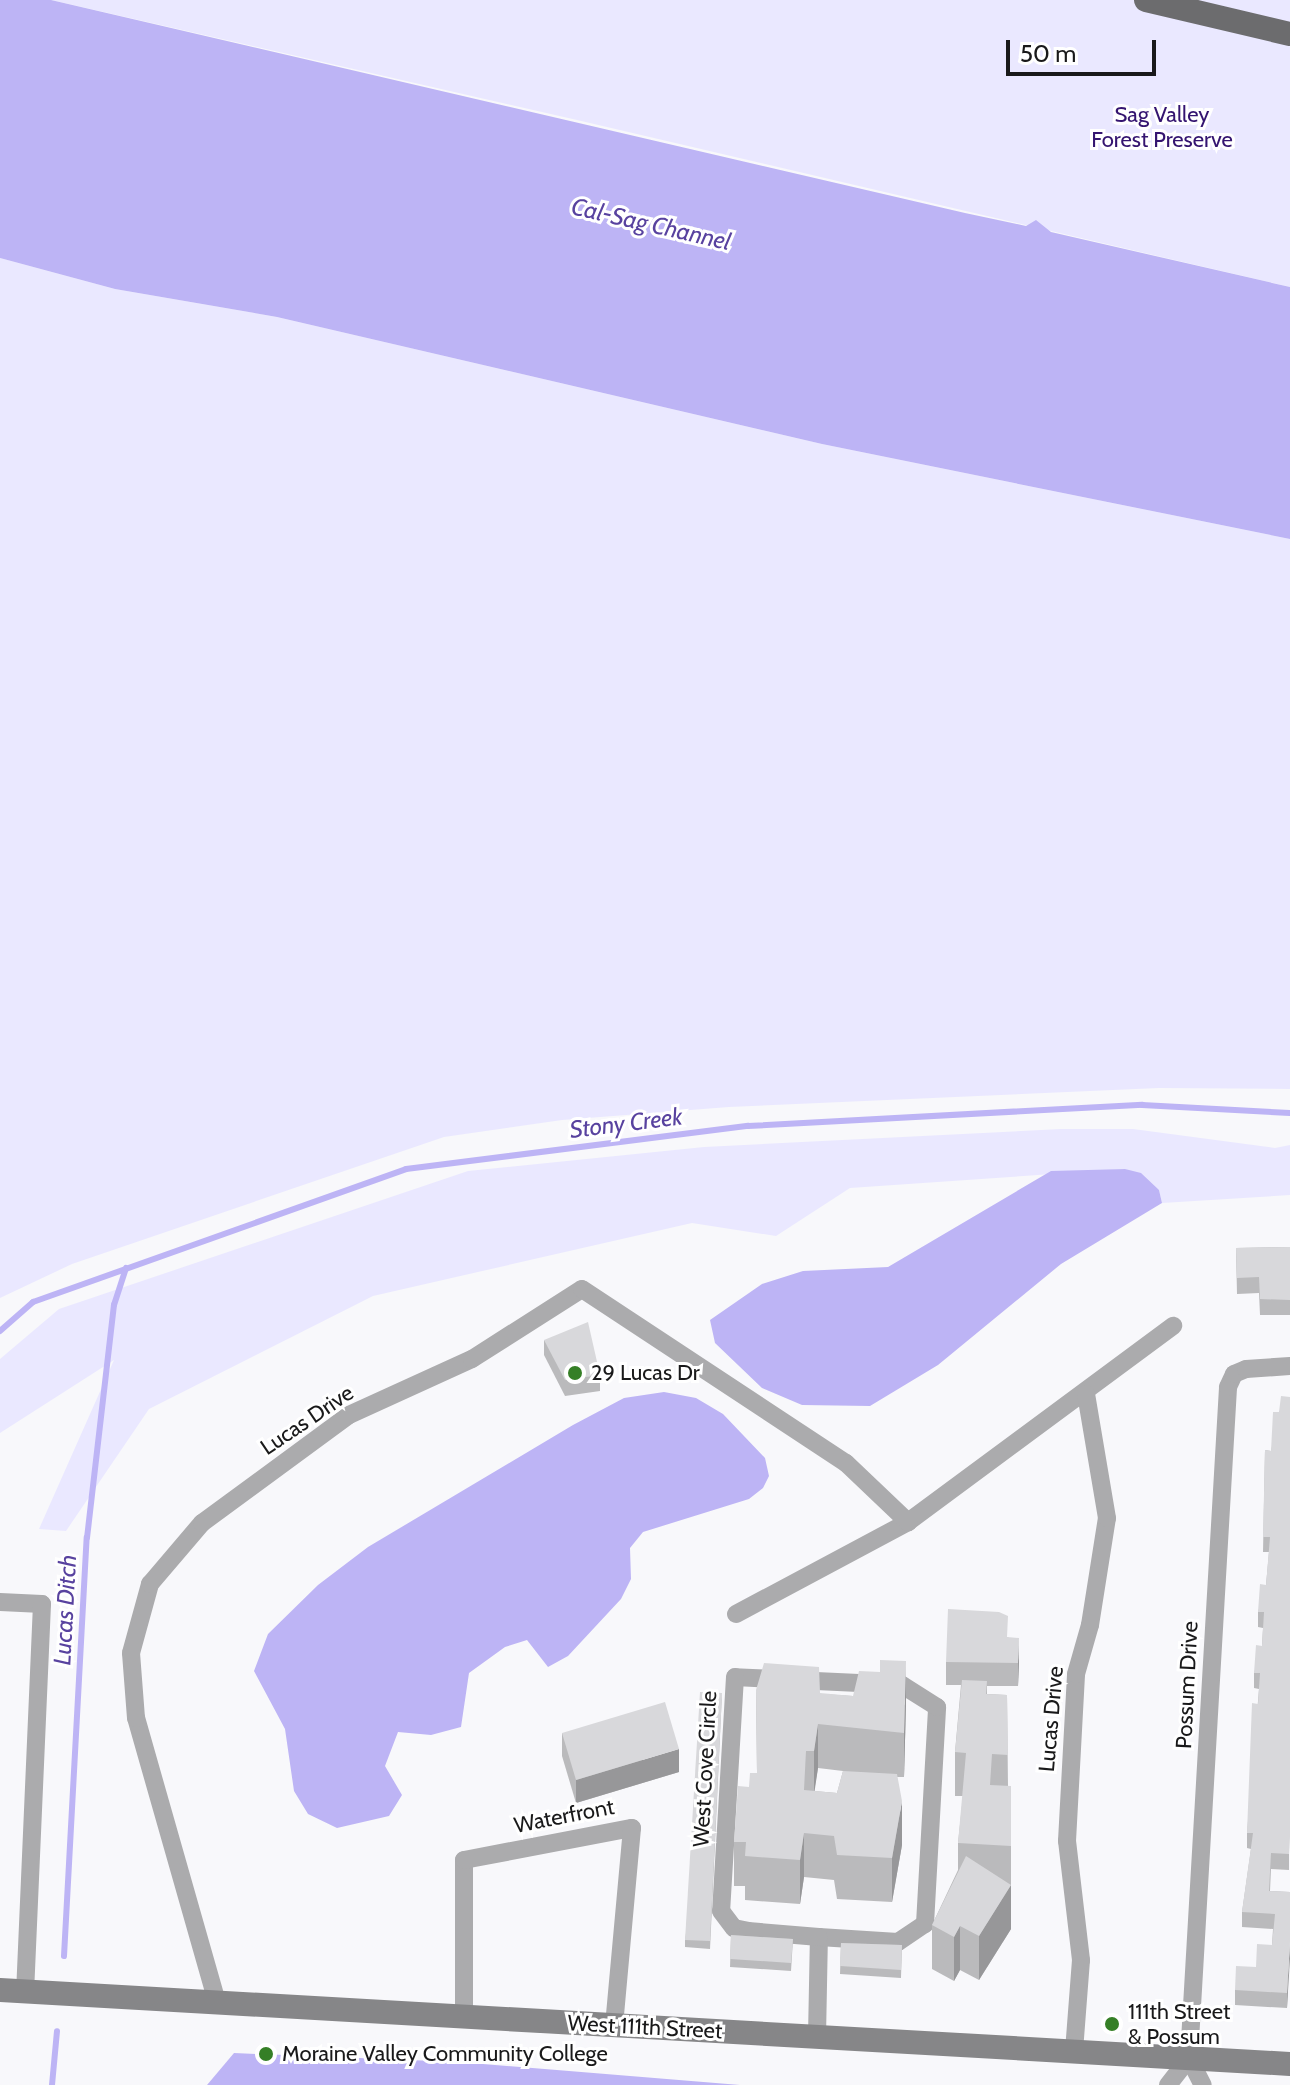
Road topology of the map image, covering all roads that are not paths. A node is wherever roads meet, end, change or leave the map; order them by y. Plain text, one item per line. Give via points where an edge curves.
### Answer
1 (1146, 0) edge
2 (1290, 34) edge
3 (1173, 1326) dead end
4 (1290, 1366) edge
5 (1086, 1394) junction
6 (908, 1522) junction
7 (0, 1602) edge
8 (736, 1614) dead end
9 (819, 1937) junction
10 (0, 1990) edge
11 (25, 1991) junction
12 (217, 2002) junction
13 (464, 2016) junction
14 (614, 2025) junction
15 (817, 2037) junction
16 (1074, 2051) junction
17 (1189, 2058) junction
18 (1290, 2064) edge
19 (1168, 2085) edge
20 (1203, 2085) edge

1 - 2 main road
3 - 5 street
4 - 17 street, Possum Drive via 1246,1369 1234,1374 1228,1387
5 - 6 street
5 - 16 street, Lucas Drive via 1107,1518 1075,1689 1067,1841 1081,1960
6 - 8 street
6 - 12 street, Lucas Drive via 846,1463 582,1289 472,1359 349,1415 202,1523 150,1584 131,1653 136,1718
7 - 11 street via 42,1604
9 - 9 street, West Cove Circle via 898,1942 925,1924 937,1707 902,1685 735,1677 721,1911 734,1928
9 - 15 street
10 - 11 main road, West 111th Street
11 - 12 main road, West 111th Street
12 - 13 main road, West 111th Street
13 - 14 main road, West 111th Street
13 - 14 street, Waterfront via 464,1860 632,1828
14 - 15 main road, West 111th Street
15 - 16 main road, West 111th Street
16 - 17 main road, West 111th Street
17 - 18 main road, West 111th Street
17 - 19 street
17 - 20 street

